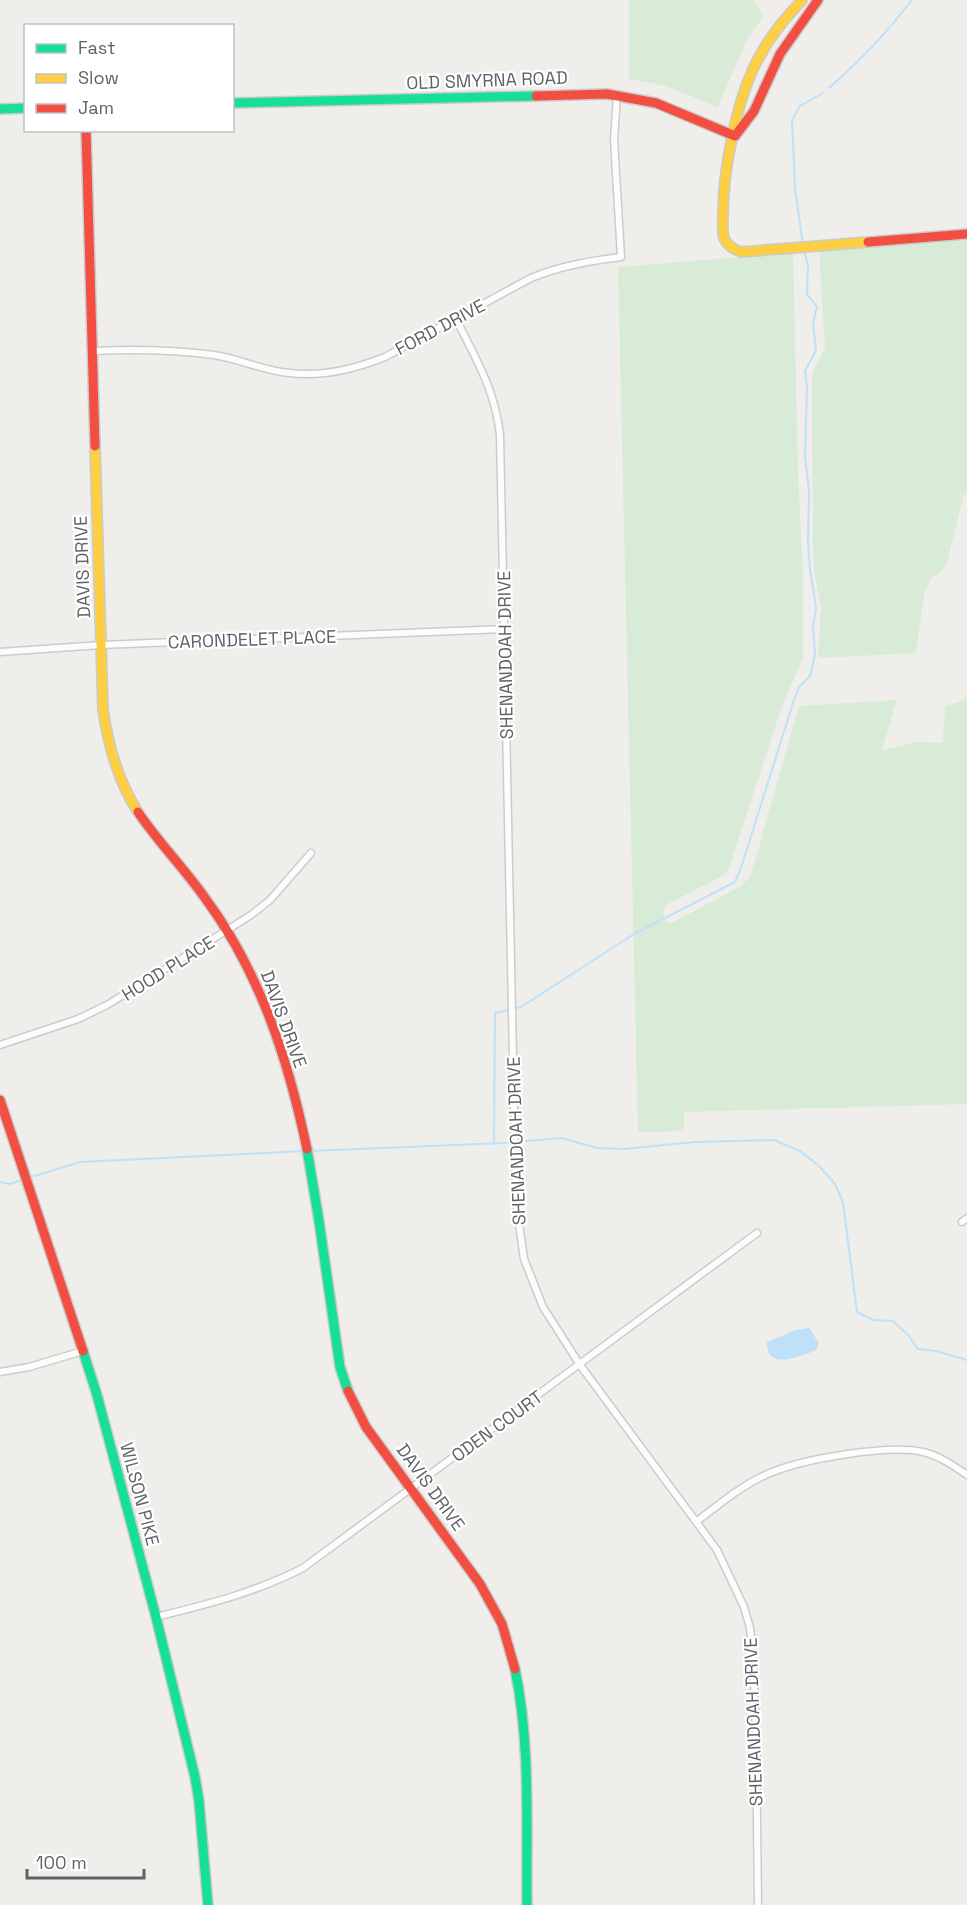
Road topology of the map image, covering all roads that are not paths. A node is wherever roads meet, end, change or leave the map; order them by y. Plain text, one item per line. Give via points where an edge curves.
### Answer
1 (802, 0) edge
2 (818, 0) edge
3 (617, 95) junction
4 (234, 103) edge
5 (0, 108) edge
6 (24, 108) edge
7 (86, 132) edge
8 (735, 136) junction
9 (967, 234) edge
10 (456, 319) junction
11 (94, 351) junction
12 (504, 629) junction
13 (101, 645) junction
14 (0, 652) edge
15 (312, 853) dead end
16 (228, 931) junction
17 (0, 1045) edge
18 (0, 1100) edge
19 (757, 1233) dead end
20 (83, 1351) junction
21 (580, 1365) junction
22 (0, 1372) edge
23 (967, 1475) edge
24 (411, 1489) junction
25 (697, 1521) junction
26 (156, 1617) junction
27 (208, 1905) edge
28 (527, 1905) edge
29 (758, 1905) edge

1 - 8 street via 763,49 748,83
2 - 8 street via 792,34 751,117
3 - 4 street, OLD SMYRNA ROAD
3 - 8 street, OLD SMYRNA ROAD via 656,103
3 - 10 street, FORD DRIVE via 614,139 621,257 552,270
5 - 6 street
7 - 11 street, DAVIS DRIVE
8 - 9 street via 724,185 723,236 730,248 741,252
10 - 11 street, FORD DRIVE via 385,357 333,372 290,373 216,355 144,349
10 - 12 street, SHENANDOAH DRIVE via 497,410
11 - 13 street, DAVIS DRIVE
12 - 13 street, CARONDELET PLACE
12 - 21 street, SHENANDOAH DRIVE via 516,1203 524,1259 543,1307
13 - 14 street, CARONDELET PLACE
13 - 16 street, DAVIS DRIVE via 105,721 117,771 137,810
15 - 16 street, HOOD PLACE via 270,900
16 - 17 street, HOOD PLACE via 107,1005 47,1031
16 - 24 street, DAVIS DRIVE via 255,981 280,1043 307,1156 340,1367 349,1396 366,1427
18 - 20 street, WILSON PIKE
19 - 21 street, ODEN COURT
20 - 22 street
20 - 26 street, WILSON PIKE
21 - 24 street, ODEN COURT
21 - 25 street, SHENANDOAH DRIVE
23 - 25 street via 923,1452 891,1449 800,1463 769,1473
24 - 26 street, ODEN COURT via 303,1568 273,1583 207,1605
24 - 28 street, DAVIS DRIVE via 480,1584 511,1652 525,1737
25 - 29 street, SHENANDOAH DRIVE via 735,1585 750,1629
26 - 27 street, WILSON PIKE via 195,1777

